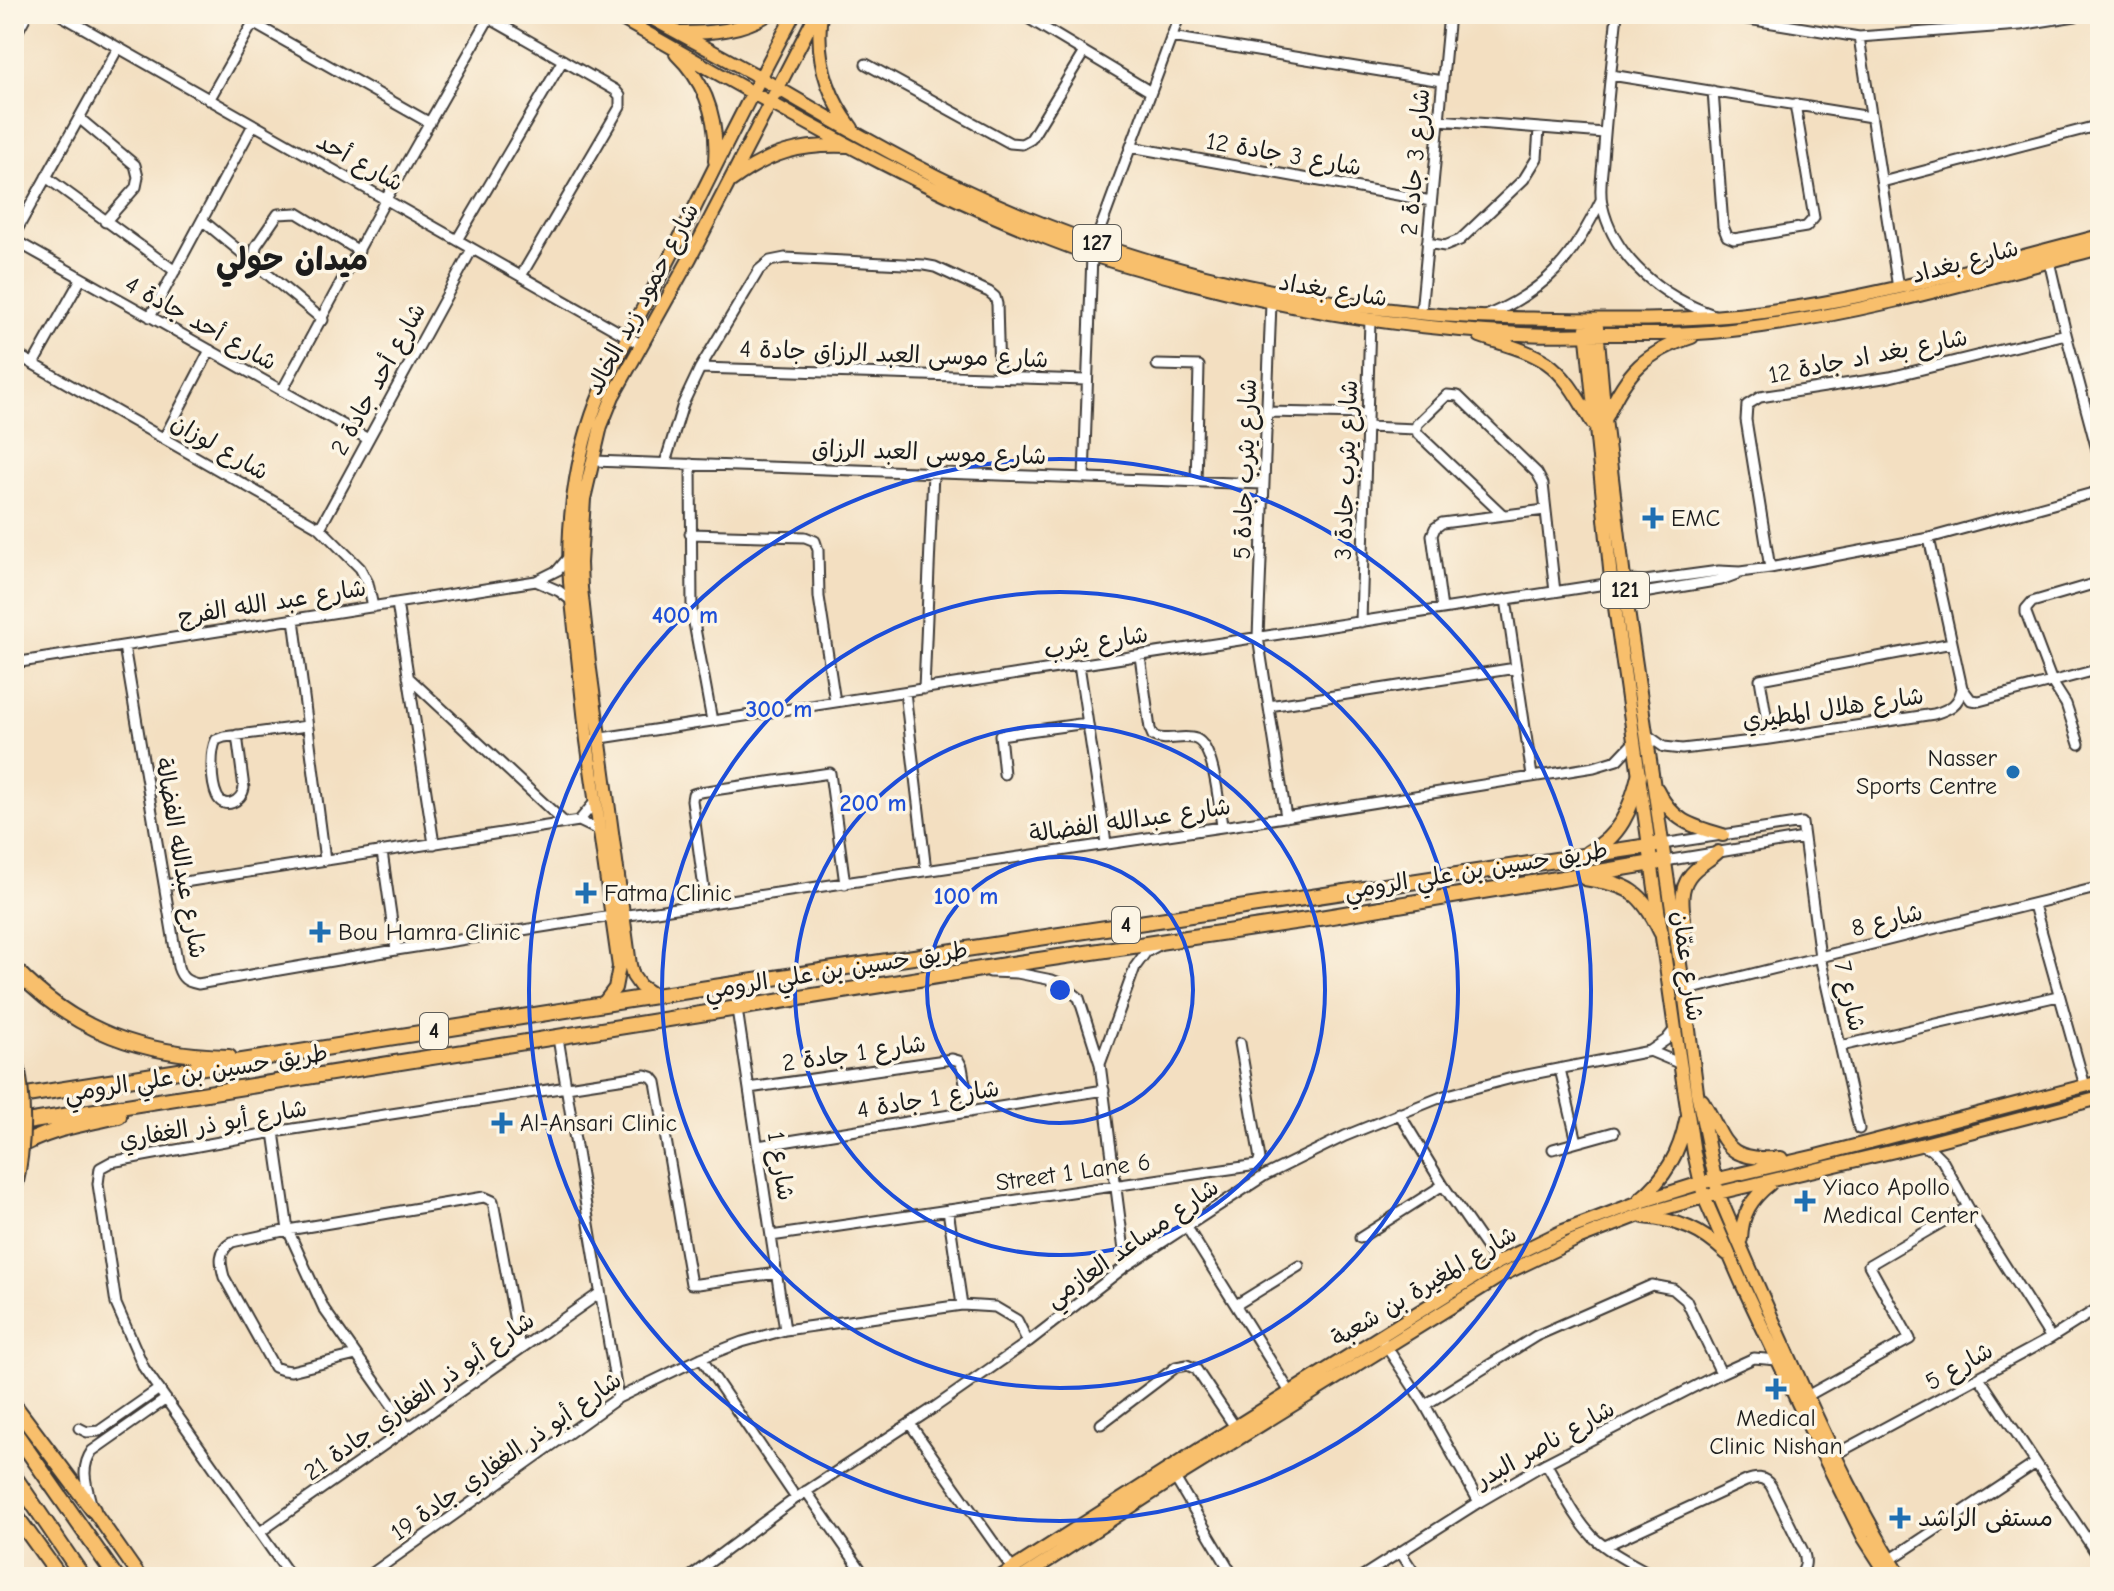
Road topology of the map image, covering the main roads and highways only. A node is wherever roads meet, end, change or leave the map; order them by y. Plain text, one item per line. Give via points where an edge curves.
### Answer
1 (613, 14) edge
2 (644, 14) edge
3 (769, 14) edge
4 (794, 14) edge
5 (818, 14) edge
6 (678, 33) junction
7 (662, 41) junction
8 (760, 78) junction
9 (777, 88) junction
10 (752, 92) junction
11 (770, 101) junction
12 (855, 140) junction
13 (715, 167) junction
14 (728, 183) junction
15 (2100, 236) edge
16 (2100, 248) edge
17 (1094, 249) junction
18 (1591, 320) junction
19 (1463, 330) junction
20 (1701, 333) junction
21 (1592, 334) junction
22 (1600, 422) junction
23 (1618, 580) junction
24 (594, 740) junction
25 (1646, 778) junction
26 (1728, 834) road end
27 (1655, 845) junction
28 (1718, 852) road end
29 (1583, 856) junction
30 (1658, 862) junction
31 (1494, 870) junction
32 (1572, 876) junction
33 (1497, 888) junction
34 (1353, 891) junction
35 (617, 916) junction
36 (1172, 918) junction
37 (1661, 932) junction
38 (1201, 935) junction
39 (1679, 954) junction
40 (1012, 964) junction
41 (14, 968) edge
42 (655, 996) junction
43 (603, 1004) junction
44 (14, 1051) edge
45 (265, 1058) junction
46 (279, 1082) junction
47 (2100, 1082) edge
48 (1697, 1092) junction
49 (14, 1097) edge
50 (2100, 1098) edge
51 (1688, 1109) junction
52 (14, 1124) edge
53 (14, 1150) edge
54 (1816, 1156) junction
55 (1715, 1179) junction
56 (1775, 1180) junction
57 (1701, 1183) junction
58 (14, 1191) edge
59 (1718, 1193) junction
60 (1704, 1197) junction
61 (1635, 1210) junction
62 (1741, 1246) junction
63 (1731, 1258) junction
64 (1384, 1342) junction
65 (14, 1405) edge
66 (14, 1431) edge
67 (14, 1476) edge
68 (65, 1503) junction
69 (93, 1510) joint
70 (14, 1513) edge
71 (14, 1525) edge
72 (48, 1562) junction
73 (1018, 1574) edge
74 (60, 1577) edge
75 (83, 1577) edge
76 (116, 1577) edge
77 (126, 1577) edge
78 (140, 1577) edge
79 (1000, 1577) edge
80 (1889, 1577) edge
81 (1901, 1577) edge

1 - 7 main road, شارع بغداد / 127
2 - 6 main road, شارع بغداد / 127
3 - 6 main road via 728,31
4 - 8 main road, شارع حمود زيد الخالد
5 - 9 main road, شارع حمود زيد الخالد
5 - 12 main road via 825,79
6 - 8 main road, شارع بغداد / 127
7 - 10 main road, شارع بغداد / 127
7 - 13 main road via 690,70 707,100 715,130
8 - 9 main road, شارع بغداد / 127
8 - 10 main road, شارع حمود زيد الخالد
9 - 11 main road, شارع حمود زيد الخالد
9 - 12 main road, شارع بغداد / 127
10 - 11 main road, شارع بغداد / 127
10 - 13 main road, شارع حمود زيد الخالد
11 - 12 main road, شارع بغداد / 127
11 - 14 main road, شارع حمود زيد الخالد
12 - 14 main road via 784,151
12 - 17 main road, شارع بغداد / 127 via 892,168 962,201
13 - 24 main road, شارع حمود زيد الخالد via 605,382 580,461 568,558
14 - 24 main road, شارع حمود زيد الخالد via 601,426 584,499 580,563
15 - 18 main road, شارع بغداد / 127 via 1898,288 1782,310 1721,318
16 - 20 main road, شارع بغداد / 127 via 1901,301
17 - 18 main road, شارع بغداد / 127 via 1316,300 1421,313
17 - 19 main road, شارع بغداد / 127 via 1163,276 1271,303
18 - 21 main road, شارع عمّان / 121
19 - 21 main road, شارع بغداد / 127
19 - 22 main road via 1548,363
20 - 21 main road, شارع بغداد / 127
20 - 22 main road via 1642,362
21 - 22 main road, شارع عمّان / 121
22 - 23 main road, شارع عمّان / 121
23 - 25 main road, شارع عمّان / 121 via 1635,741
23 - 25 main road, شارع عمّان / 121 via 1627,604 1647,735
24 - 35 main road, شارع حمود زيد الخالد
24 - 35 main road, شارع حمود زيد الخالد via 595,802
25 - 26 main road via 1679,819
25 - 27 main road, شارع عمّان / 121
25 - 29 highway via 1620,825
27 - 29 highway, طريق حسين بن علي الرومي / 4
27 - 30 main road, شارع عمّان / 121
28 - 39 main road via 1685,883 1685,938
29 - 31 highway, طريق حسين بن علي الرومي / 4
30 - 32 highway, طريق حسين بن علي الرومي / 4
30 - 37 main road, شارع عمّان / 121
30 - 39 main road, شارع عمّان / 121
31 - 33 highway
31 - 34 highway, طريق حسين بن علي الرومي / 4
32 - 33 highway, طريق حسين بن علي الرومي / 4
32 - 37 highway via 1631,891 1649,908
33 - 38 highway, طريق حسين بن علي الرومي / 4
34 - 36 highway, طريق حسين بن علي الرومي / 4
34 - 38 highway via 1327,904 1199,923 1195,930
35 - 42 main road, شارع حمود زيد الخالد via 633,976
35 - 43 main road, شارع حمود زيد الخالد via 619,974
36 - 40 highway via 1179,924 1175,931 1046,951
36 - 42 highway, طريق حسين بن علي الرومي / 4
37 - 51 main road, شارع عمّان / 121
38 - 40 highway, طريق حسين بن علي الرومي / 4
39 - 48 main road, شارع عمّان / 121
40 - 46 highway, طريق حسين بن علي الرومي / 4
41 - 45 highway via 55,1006 121,1040 200,1057
42 - 43 highway, طريق حسين بن علي الرومي / 4
43 - 45 highway, طريق حسين بن علي الرومي / 4
44 - 58 highway, bridge via 23,1119
45 - 49 highway, طريق حسين بن علي الرومي / 4
46 - 52 highway, طريق حسين بن علي الرومي / 4
46 - 53 highway via 65,1128
47 - 54 main road, شارع المغيرة بن شعبة
48 - 54 main road via 1720,1136 1741,1155
48 - 55 main road, شارع عمّان / 121
50 - 56 main road, شارع المغيرة بن شعبة
51 - 57 main road, شارع عمّان / 121
51 - 61 main road via 1671,1163
54 - 55 main road, شارع المغيرة بن شعبة
55 - 57 main road, شارع المغيرة بن شعبة
55 - 59 main road, شارع عمّان / 121
56 - 59 main road, شارع المغيرة بن شعبة
56 - 62 main road via 1746,1211
57 - 60 main road, شارع عمّان / 121
57 - 61 main road, شارع المغيرة بن شعبة
59 - 60 main road, شارع المغيرة بن شعبة
59 - 62 main road, شارع عمّان / 121
60 - 61 main road, شارع المغيرة بن شعبة
60 - 63 main road, شارع عمّان / 121
61 - 63 main road via 1693,1228
61 - 64 main road, شارع المغيرة بن شعبة via 1504,1274
61 - 64 main road, شارع المغيرة بن شعبة via 1563,1231 1497,1263
62 - 81 main road, شارع عمّان / 121 via 1834,1455
63 - 80 main road, شارع عمّان / 121 via 1864,1538
64 - 73 main road, شارع المغيرة بن شعبة
64 - 73 main road, شارع المغيرة بن شعبة via 1290,1392
65 - 69 highway
66 - 68 highway
67 - 75 highway
68 - 76 highway
68 - 77 highway
69 - 78 main road
70 - 72 highway
71 - 72 highway
72 - 74 highway
73 - 79 main road, شارع المغيرة بن شعبة

